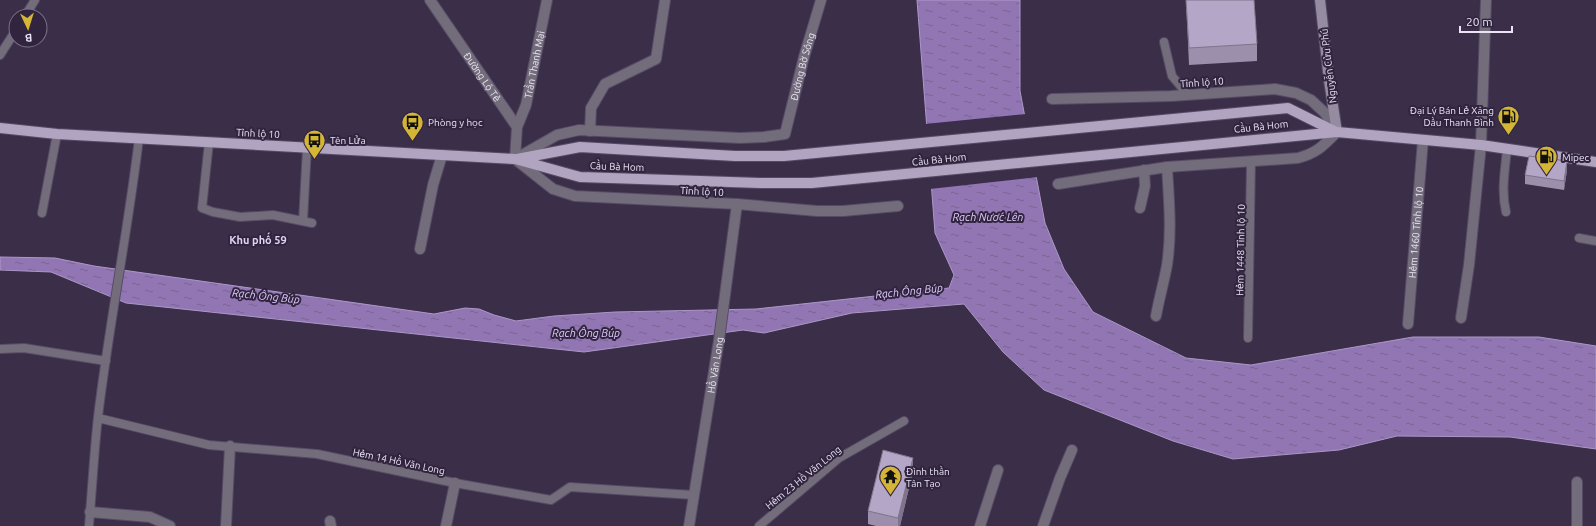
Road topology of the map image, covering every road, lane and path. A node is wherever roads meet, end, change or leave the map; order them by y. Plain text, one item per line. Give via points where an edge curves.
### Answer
1 (430, 0) edge
2 (547, 0) edge
3 (665, 0) edge
4 (821, 0) edge
5 (1320, 0) edge
6 (1486, 0) edge
7 (8, 42) edge
8 (1164, 42) dead end
9 (0, 55) edge
10 (1188, 95) junction
11 (1052, 100) dead end
12 (517, 127) junction
13 (0, 128) edge
14 (590, 131) junction
15 (1337, 132) junction
16 (57, 134) junction
17 (139, 138) junction
18 (1423, 140) junction
19 (209, 142) junction
20 (1481, 146) junction
21 (580, 147) joint
22 (308, 148) junction
23 (1507, 149) junction
24 (442, 155) junction
25 (515, 159) junction
26 (1251, 161) junction
27 (1596, 162) edge
28 (1167, 167) junction
29 (1144, 170) junction
30 (580, 177) joint
31 (1058, 184) dead end
32 (737, 204) junction
33 (898, 206) dead end
34 (1140, 208) dead end
35 (1506, 212) dead end
36 (42, 213) dead end
37 (303, 221) junction
38 (312, 223) dead end
39 (1579, 238) dead end
40 (1596, 241) edge
41 (420, 249) dead end
42 (1156, 316) dead end
43 (1461, 318) dead end
44 (1408, 324) dead end
45 (1248, 338) dead end
46 (0, 349) edge
47 (106, 361) junction
48 (98, 418) junction
49 (904, 421) dead end
50 (230, 446) junction
51 (1072, 450) dead end
52 (998, 470) dead end
53 (1577, 482) dead end
54 (455, 483) junction
55 (693, 495) junction
56 (90, 512) junction
57 (89, 526) edge
58 (170, 526) edge
59 (226, 526) edge
60 (446, 526) edge
61 (689, 526) edge
62 (759, 526) edge
63 (980, 526) edge
64 (1043, 526) edge
65 (1577, 526) edge

1 - 12 street, Đường Lộ Tẻ
2 - 12 street, Trần Thanh Mại via 526,105
3 - 14 street via 656,59 604,84 592,108
4 - 14 street, Đường Bờ Sông via 785,134 740,138
5 - 15 main road, Nguyễn Cửu Phú
6 - 20 street
7 - 9 lane
8 - 10 lane via 1172,76
10 - 11 street, Tỉnh lộ 10
10 - 15 street, Tỉnh lộ 10 via 1275,89 1296,93 1311,100 1325,113
12 - 25 street
13 - 16 main road, Tỉnh lộ 10
14 - 25 street via 579,130 557,135
15 - 18 main road
15 - 21 main road, Cầu Bà Hom via 1288,108 784,156 736,156
15 - 26 street via 1311,154 1283,160
15 - 30 main road, Cầu Bà Hom via 812,183
16 - 17 main road, Tỉnh lộ 10
16 - 36 lane
17 - 19 main road, Tỉnh lộ 10
17 - 47 lane
18 - 20 main road
18 - 44 street, Hẻm 1460 Tỉnh lộ 10
19 - 22 main road, Tỉnh lộ 10
19 - 37 lane via 202,208 240,217 273,215
20 - 23 main road
20 - 43 street
21 - 25 main road, Tỉnh lộ 10
22 - 24 main road, Tỉnh lộ 10
22 - 37 lane
23 - 27 main road
23 - 35 lane via 1503,190
24 - 25 main road, Tỉnh lộ 10
24 - 41 street
25 - 30 main road, Tỉnh lộ 10
25 - 32 street, Tỉnh lộ 10 via 553,189 575,196
26 - 28 street
26 - 45 lane, Hẻm 1448 Tỉnh lộ 10
28 - 29 street
28 - 42 street via 1170,218 1167,265
29 - 31 street
29 - 34 street via 1145,186
32 - 33 street, Tỉnh lộ 10 via 830,211
32 - 55 street, Hồ Văn Long via 719,340
37 - 38 lane
39 - 40 lane
46 - 47 lane via 24,348
47 - 48 lane
48 - 50 lane, Hẻm 14 Hồ Văn Long via 209,445
48 - 56 lane
49 - 62 lane, Hẻm 23 Hồ Văn Long via 839,458
50 - 54 lane, Hẻm 14 Hồ Văn Long via 317,454
50 - 59 street
51 - 64 street
52 - 63 street
53 - 65 street
54 - 55 lane, Hẻm 14 Hồ Văn Long via 551,500 570,487
54 - 60 street
55 - 61 street, Hồ Văn Long
56 - 57 lane
56 - 58 street via 150,517

